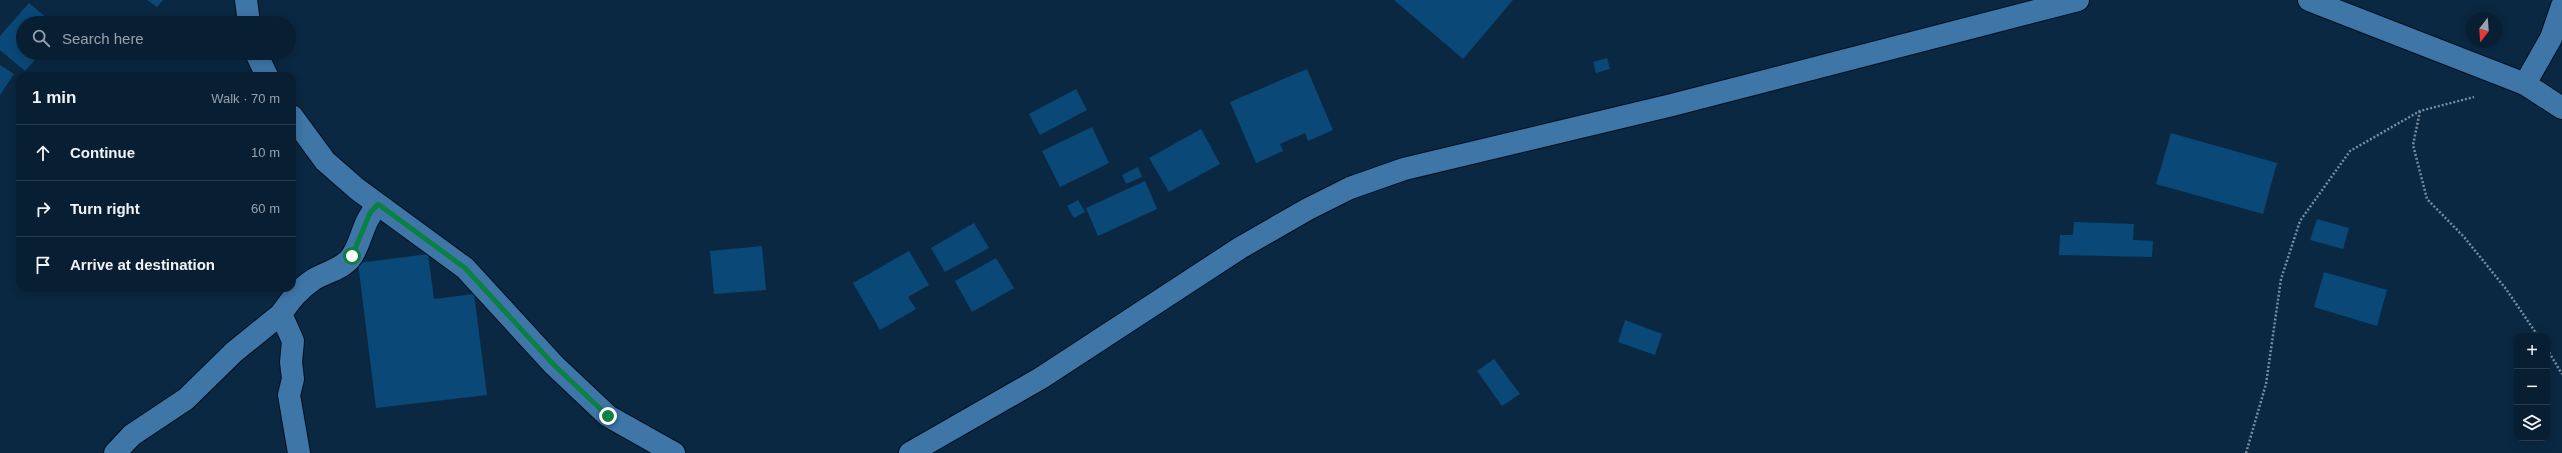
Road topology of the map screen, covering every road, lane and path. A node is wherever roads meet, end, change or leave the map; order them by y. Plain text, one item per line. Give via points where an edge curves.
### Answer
1 (246, 0) edge
2 (2078, 0) edge
3 (2309, 0) edge
4 (2562, 6) edge
5 (248, 16) edge
6 (259, 60) edge
7 (265, 72) edge
8 (2525, 84) junction
9 (2480, 95) dead end
10 (2562, 108) edge
11 (2420, 111) junction
12 (296, 121) edge
13 (378, 204) junction
14 (282, 314) junction
15 (2536, 333) edge
16 (2550, 354) edge
17 (2562, 374) edge
18 (115, 453) edge
19 (299, 453) edge
20 (674, 453) edge
21 (910, 453) edge
22 (2246, 453) edge

1 - 5 street
2 - 21 street via 1672,105 1404,169 1350,188 1240,248 1041,378
3 - 8 street
4 - 8 street via 2551,38
6 - 7 street
8 - 10 street
9 - 11 path
11 - 15 path via 2413,145 2427,199 2464,237 2501,283
11 - 22 path via 2350,151 2300,221 2281,279 2266,384
12 - 13 street via 325,161
13 - 14 street via 370,213 352,256 344,264 312,280 293,297
13 - 20 street via 465,268 554,365 608,416
14 - 18 street via 234,352 186,400 132,434
14 - 19 street via 293,341 293,379 289,395
16 - 17 path

